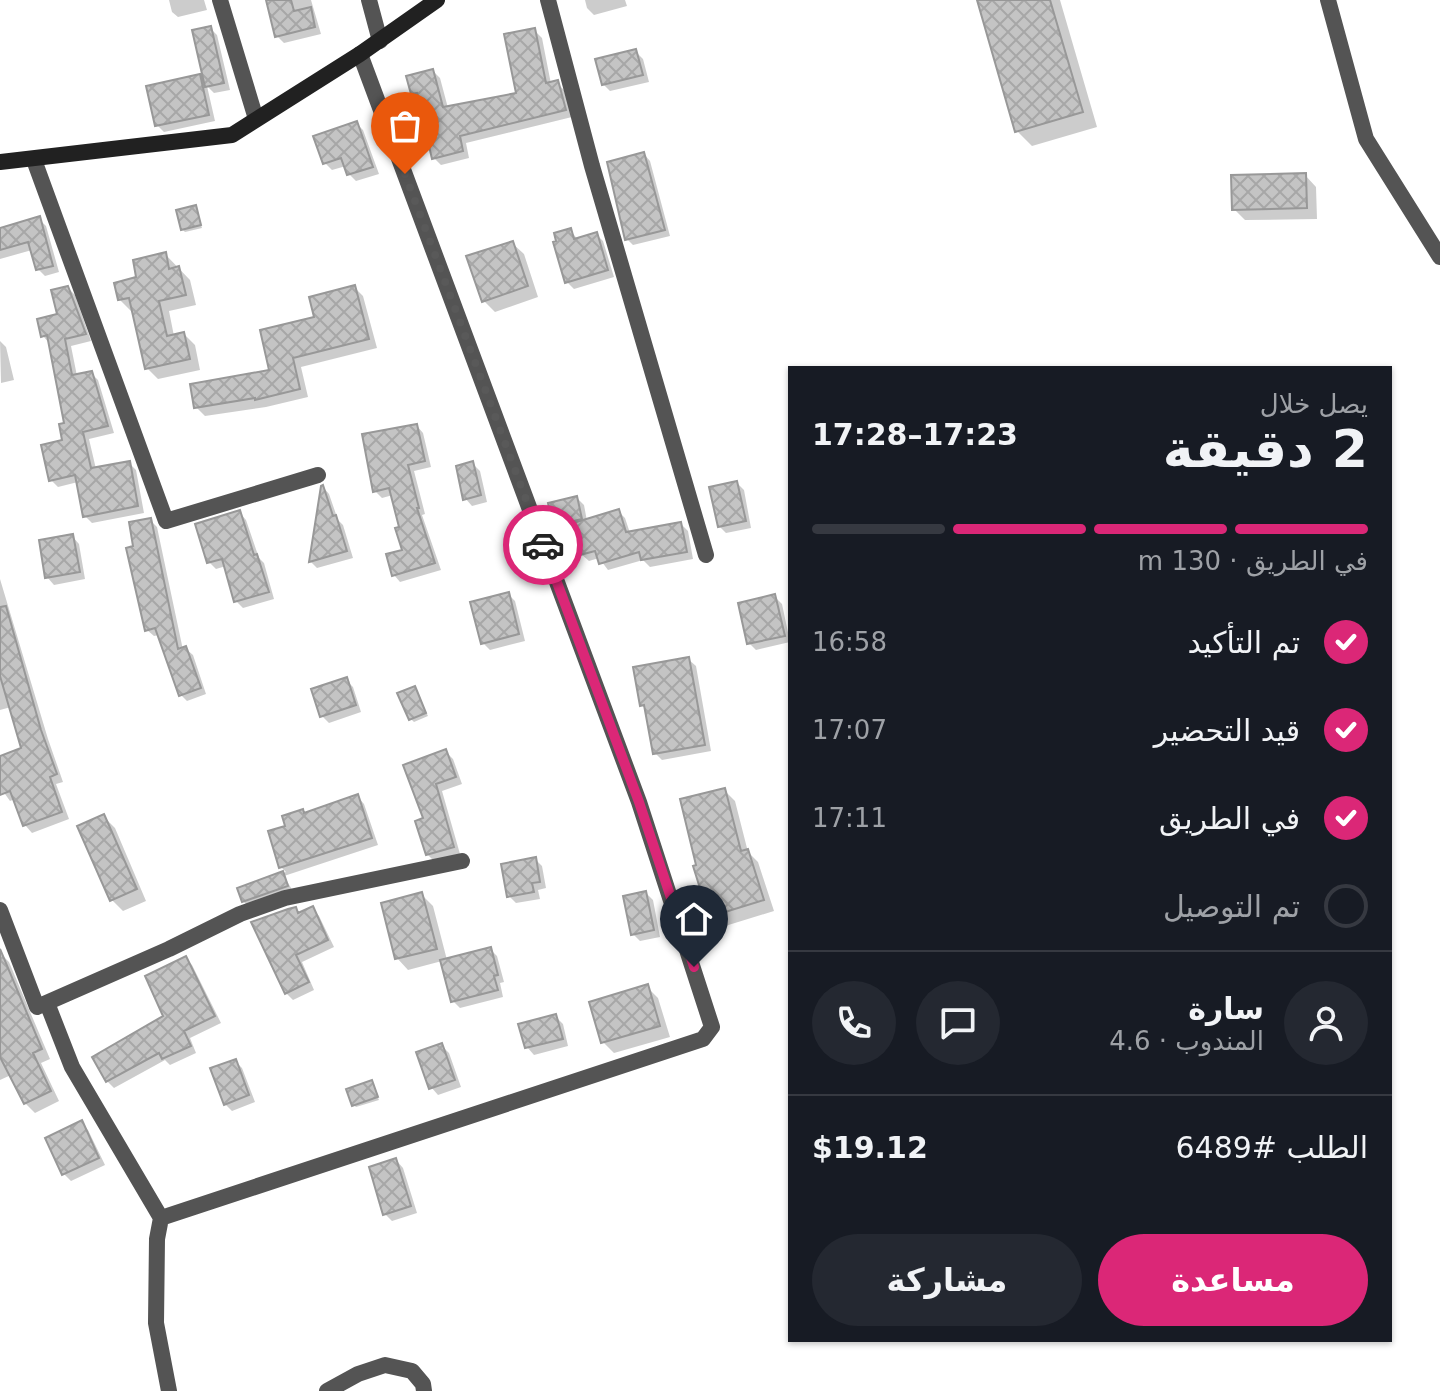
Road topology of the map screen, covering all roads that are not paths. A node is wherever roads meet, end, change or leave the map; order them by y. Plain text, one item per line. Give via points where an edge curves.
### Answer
1 (220, 0) edge
2 (369, 0) edge
3 (437, 0) edge
4 (548, 0) edge
5 (1328, 0) edge
6 (380, 41) junction
7 (360, 54) junction
8 (256, 119) junction
9 (34, 160) junction
10 (0, 162) edge
11 (1440, 257) edge
12 (318, 475) dead end
13 (706, 555) dead end
14 (462, 861) dead end
15 (1, 916) edge
16 (47, 1003) junction
17 (161, 1218) junction
18 (169, 1391) edge
19 (327, 1391) edge
20 (424, 1391) edge

1 - 8 street
2 - 6 street
3 - 6 street
4 - 13 street
5 - 11 street via 1366,139
6 - 7 street
7 - 8 street
7 - 17 street via 639,802 712,1027 703,1039
8 - 9 street via 232,135
9 - 10 street
9 - 12 street via 166,521
14 - 16 street via 285,898
15 - 16 street via 37,1007
16 - 17 street via 72,1067
17 - 18 street via 156,1323
19 - 20 street via 385,1365 412,1371

